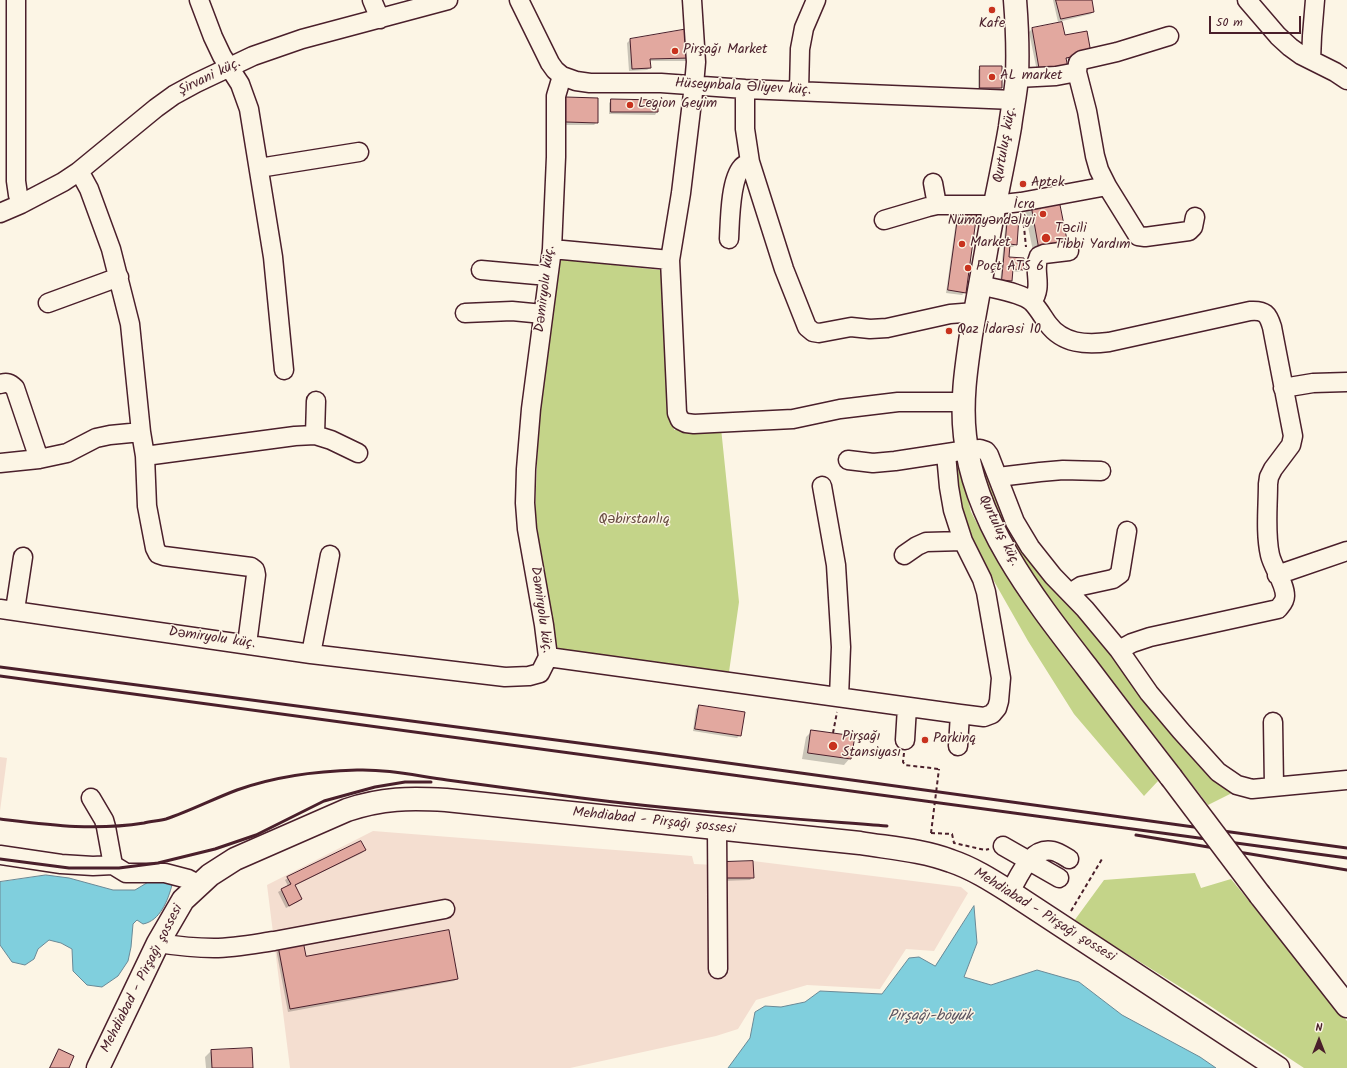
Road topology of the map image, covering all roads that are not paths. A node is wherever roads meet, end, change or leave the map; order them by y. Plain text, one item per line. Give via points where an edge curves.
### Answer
1 (16, 0) edge
2 (199, 0) edge
3 (372, 0) edge
4 (448, 0) edge
5 (519, 0) edge
6 (692, 0) edge
7 (816, 0) edge
8 (1015, 0) edge
9 (1247, 0) edge
10 (1315, 0) edge
11 (380, 19) junction
12 (1169, 36) dead end
13 (1311, 60) junction
14 (230, 67) junction
15 (1077, 72) junction
16 (562, 76) junction
17 (1017, 78) junction
18 (1347, 80) edge
19 (694, 85) junction
20 (745, 89) junction
21 (799, 91) junction
22 (1014, 100) junction
23 (359, 152) dead end
24 (750, 162) junction
25 (259, 168) junction
26 (78, 172) junction
27 (933, 183) dead end
28 (1107, 186) junction
29 (21, 204) junction
30 (937, 205) junction
31 (994, 205) junction
32 (0, 213) edge
33 (1195, 216) dead end
34 (884, 220) dead end
35 (729, 239) dead end
36 (552, 249) junction
37 (1069, 251) dead end
38 (670, 260) junction
39 (481, 270) dead end
40 (548, 276) junction
41 (119, 277) junction
42 (980, 285) junction
43 (1032, 302) junction
44 (48, 303) dead end
45 (975, 312) junction
46 (465, 313) dead end
47 (543, 314) junction
48 (284, 370) dead end
49 (1347, 382) edge
50 (0, 384) edge
51 (1283, 388) junction
52 (316, 401) dead end
53 (963, 402) junction
54 (141, 432) junction
55 (315, 435) junction
56 (956, 452) junction
57 (358, 453) dead end
58 (145, 456) junction
59 (39, 459) junction
60 (848, 460) dead end
61 (0, 464) edge
62 (1101, 471) dead end
63 (998, 477) junction
64 (822, 486) dead end
65 (1127, 531) dead end
66 (964, 541) junction
67 (1347, 551) edge
68 (330, 555) dead end
69 (904, 555) dead end
70 (22, 557) dead end
71 (1278, 575) junction
72 (1070, 594) junction
73 (8, 610) edge
74 (247, 644) junction
75 (1119, 650) junction
76 (311, 654) junction
77 (548, 657) junction
78 (839, 697) junction
79 (907, 707) junction
80 (960, 714) junction
81 (1273, 722) dead end
82 (905, 740) dead end
83 (958, 746) dead end
84 (1347, 780) edge
85 (1274, 786) junction
86 (91, 798) dead end
87 (717, 829) junction
88 (1003, 846) road end
89 (0, 855) edge
90 (1069, 859) dead end
91 (1029, 860) junction
92 (113, 865) junction
93 (1059, 878) dead end
94 (198, 884) junction
95 (1010, 892) junction
96 (445, 909) dead end
97 (158, 943) junction
98 (718, 969) dead end
99 (1347, 1006) edge
100 (98, 1068) edge
101 (1278, 1068) edge

1 - 29 street via 16,181
2 - 14 street via 213,37
3 - 11 street
4 - 11 street, Şirvani küç.
5 - 16 street via 550,63
6 - 19 street via 696,62
7 - 21 street via 804,28 800,49
8 - 17 main road, Qurtuluş küç. via 1018,36
9 - 13 street via 1278,36 1300,55
10 - 13 street
11 - 14 street, Şirvani küç. via 302,39
12 - 15 street via 1082,60 1078,63
13 - 18 street
14 - 25 street via 240,84 249,109
14 - 26 street, Şirvani küç. via 196,83 162,104
15 - 17 street
15 - 28 street via 1095,156
16 - 19 street, Hüseynbala Əliyev küç. via 576,82 590,83
16 - 36 street, Dəmiryolu küç. via 556,96
17 - 22 main road, Qurtuluş küç.
19 - 20 street, Hüseynbala Əliyev küç.
19 - 38 street
20 - 21 street, Hüseynbala Əliyev küç.
20 - 24 street
21 - 22 street, Hüseynbala Əliyev küç.
22 - 31 main road, Qurtuluş küç.
23 - 25 street
24 - 35 street via 742,166 736,177
24 - 45 street via 784,269 807,328 819,333 851,328 887,328 950,314
25 - 48 street via 273,257
26 - 29 street, Şirvani küç.
26 - 41 street via 89,189
27 - 30 street
28 - 31 street
28 - 33 street via 1138,236 1189,231 1193,227
29 - 32 street, Şirvani küç.
30 - 31 street
30 - 34 street
31 - 42 main road, Qurtuluş küç.
36 - 38 street
36 - 40 street, Dəmiryolu küç.
37 - 43 street via 1039,256 1038,287
38 - 53 street via 677,413 680,420 686,423 776,421 840,409 898,402
39 - 40 street
40 - 47 street, Dəmiryolu küç.
41 - 44 street
41 - 54 street via 130,324
42 - 43 street via 1022,296
42 - 45 main road, Qurtuluş küç.
43 - 51 street via 1058,334 1080,344 1109,342 1259,310 1269,318 1272,327
45 - 53 main road, Qurtuluş küç.
46 - 47 street via 512,311
47 - 77 street, Dəmiryolu küç. via 531,409 525,503
49 - 51 street via 1313,383
50 - 59 street via 10,384 15,388
51 - 71 street via 1293,436 1291,445 1273,469 1268,484 1270,556
52 - 55 street
53 - 56 main road, Qurtuluş küç. via 964,431
54 - 58 street
54 - 59 street via 96,438 67,453
55 - 57 street
55 - 58 street
56 - 60 street via 895,462
56 - 63 street via 980,449 986,451
56 - 66 street via 949,487 953,510
56 - 99 main road, Qurtuluş küç., bridge via 971,469 981,501 997,536 1062,635
58 - 74 street via 147,506 154,548 158,554 251,567 255,570
59 - 61 street
62 - 63 street via 1063,470
63 - 72 street via 1015,522 1030,547
64 - 78 street via 836,565 841,647
65 - 72 street via 1120,574 1113,579 1081,586
66 - 69 street via 926,542
66 - 80 street via 986,592 1001,678 999,701 992,714 984,717
67 - 71 street
68 - 76 street
70 - 73 street
71 - 75 street via 1285,596 1278,609 1150,637
72 - 75 street
73 - 74 street, Dəmiryolu küç.
74 - 76 street, Dəmiryolu küç.
75 - 85 street via 1149,693 1218,772 1237,785 1252,789
76 - 77 street, Dəmiryolu küç. via 504,677 540,673
77 - 78 street
78 - 79 street
79 - 80 street
79 - 82 street
80 - 83 street
81 - 85 street
84 - 85 street
86 - 92 street via 104,820
87 - 94 main road, Mehdiabad - Pirşağı şossesi via 446,800 386,800 347,810 261,847 235,859
87 - 95 main road, Mehdiabad - Pirşağı şossesi via 910,850 967,867
87 - 98 street
88 - 91 street
89 - 92 street via 61,864
90 - 91 street via 1049,850 1035,854
91 - 93 street
91 - 95 street
92 - 94 street via 126,873 165,873
94 - 97 main road, Mehdiabad - Pirşağı şossesi via 183,900
95 - 101 main road, Mehdiabad - Pirşağı şossesi
96 - 97 street via 252,944 193,948
97 - 100 main road, Mehdiabad - Pirşağı şossesi

